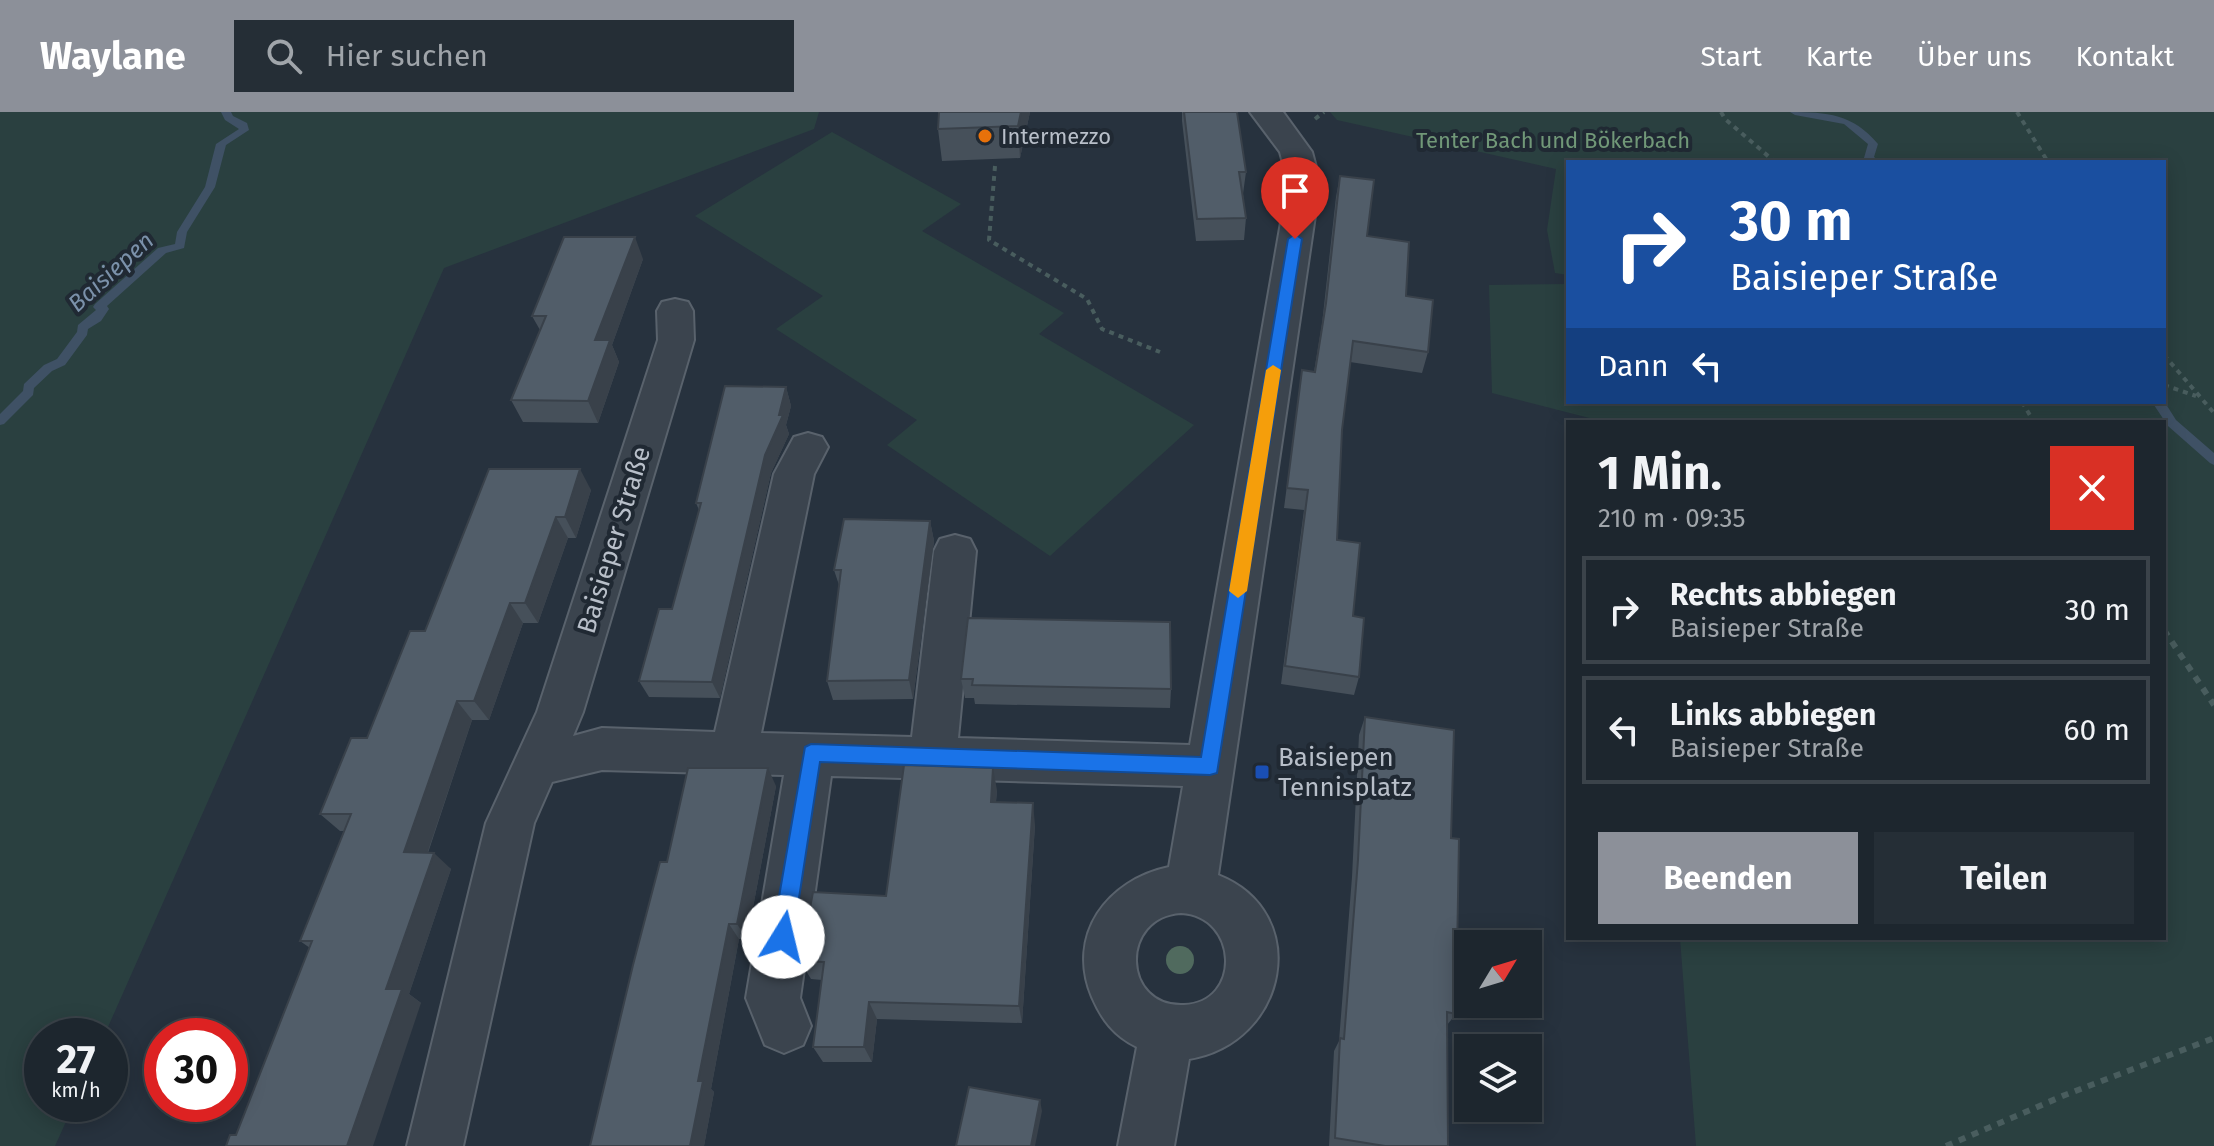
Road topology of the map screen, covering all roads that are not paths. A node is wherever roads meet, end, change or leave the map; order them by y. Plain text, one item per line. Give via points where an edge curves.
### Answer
1 (1266, 112) edge
2 (675, 311) dead end
3 (808, 447) dead end
4 (955, 551) dead end
5 (734, 751) junction
6 (811, 753) junction
7 (933, 757) junction
8 (538, 765) junction
9 (1210, 766) junction
10 (1190, 891) junction
11 (784, 1026) dead end
12 (1167, 1030) junction
13 (435, 1146) edge
14 (1146, 1146) edge

1 - 9 street via 1288,138 1304,182
2 - 8 street, Baisieper Straße via 676,340 560,712
3 - 5 street via 794,474
4 - 7 street
5 - 6 street
5 - 8 street via 602,749
6 - 7 street
6 - 11 street via 773,998
7 - 9 street
8 - 13 street, Baisieper Straße via 510,823
9 - 10 street
10 - 12 street via 1162,892 1136,904 1118,924 1108,956 1113,983 1128,1007
10 - 12 street via 1222,904 1243,927 1252,950 1252,980 1236,1010 1222,1021 1191,1032
12 - 14 street

